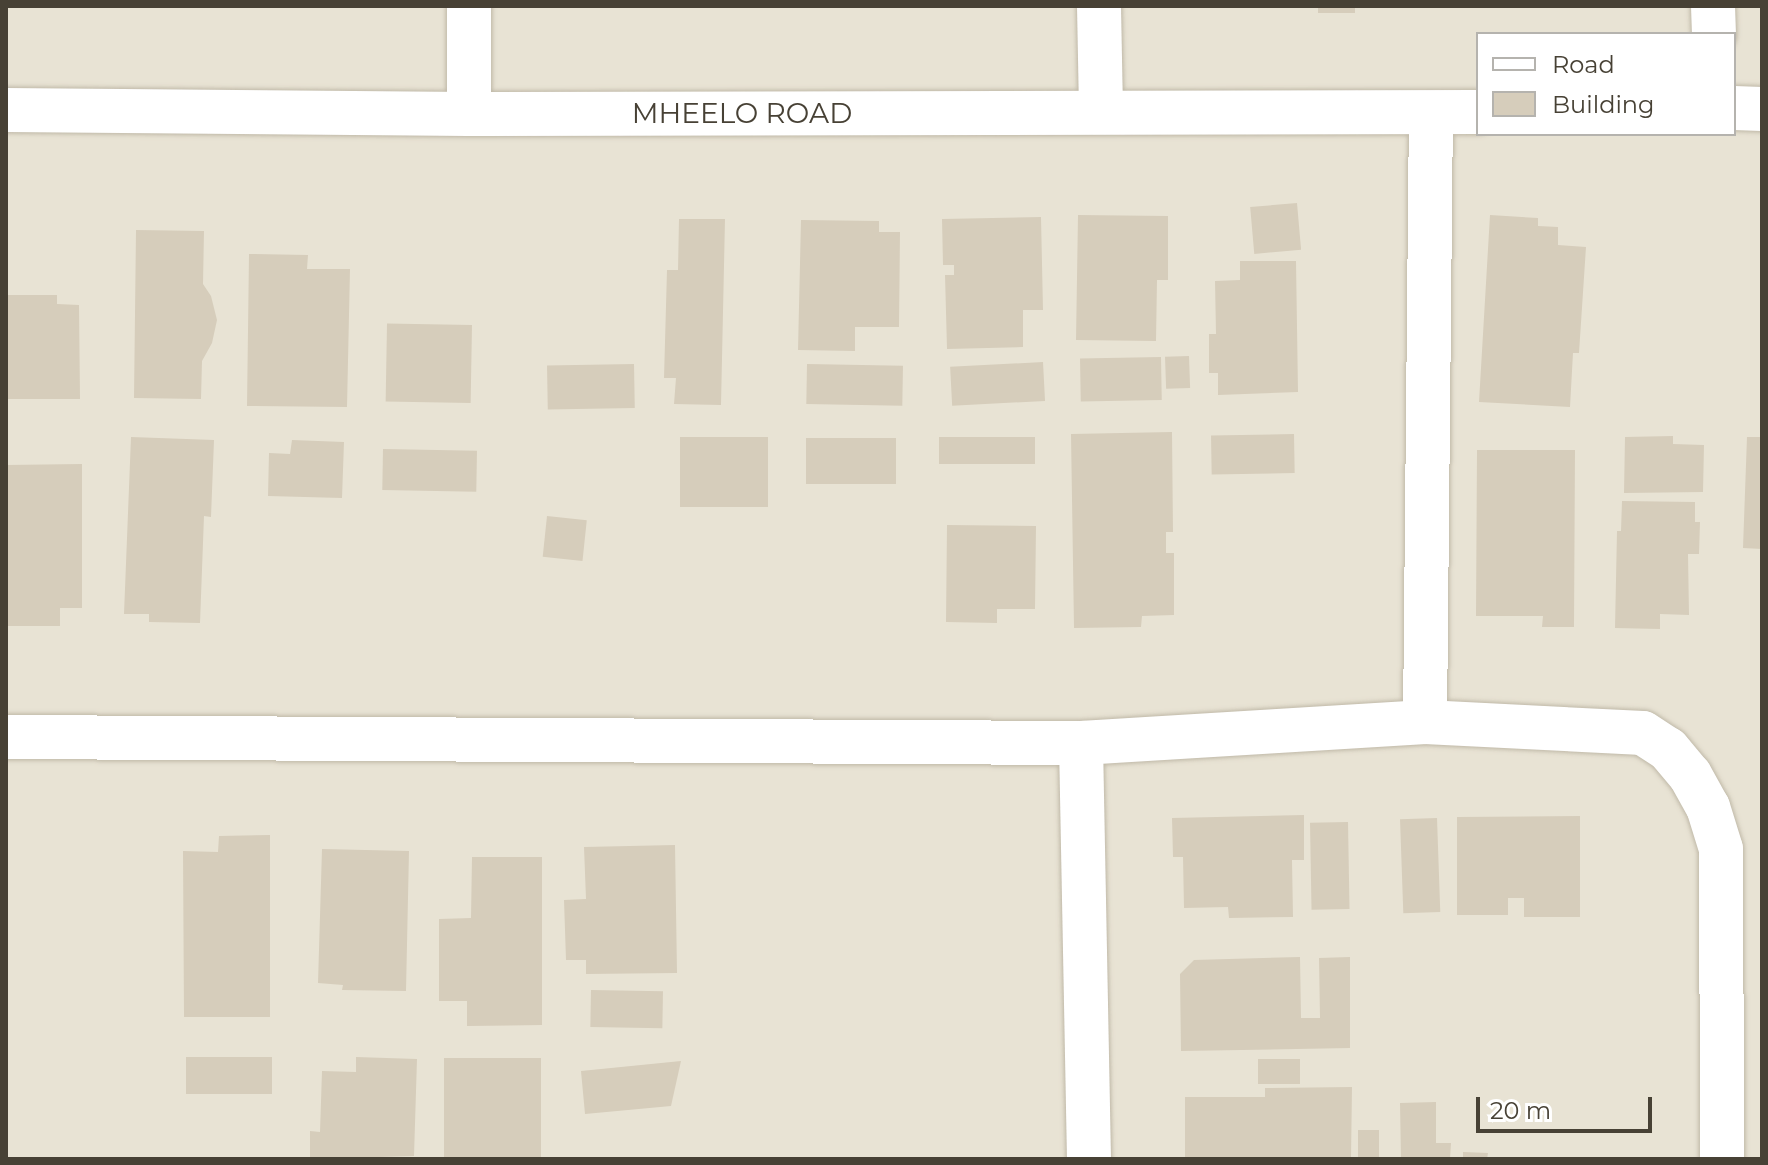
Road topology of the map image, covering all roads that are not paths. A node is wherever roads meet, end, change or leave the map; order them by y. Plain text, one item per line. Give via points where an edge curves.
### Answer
1 (469, 6) edge
2 (1099, 6) edge
3 (1713, 6) edge
4 (1714, 32) edge
5 (1736, 108) edge
6 (1762, 109) edge
7 (6, 110) edge
8 (1101, 111) junction
9 (1476, 112) edge
10 (1431, 113) junction
11 (469, 114) junction
12 (1425, 722) junction
13 (6, 737) edge
14 (1081, 743) junction
15 (1089, 1159) edge
16 (1722, 1159) edge

1 - 11 street
2 - 8 street
3 - 4 street
5 - 6 street
7 - 11 street, MHEELO ROAD
8 - 10 street, MHEELO ROAD
8 - 11 street, MHEELO ROAD
9 - 10 street, MHEELO ROAD
10 - 12 street
12 - 14 street
12 - 16 street via 1643,733 1668,749 1690,775 1708,807 1721,849
13 - 14 street
14 - 15 street

